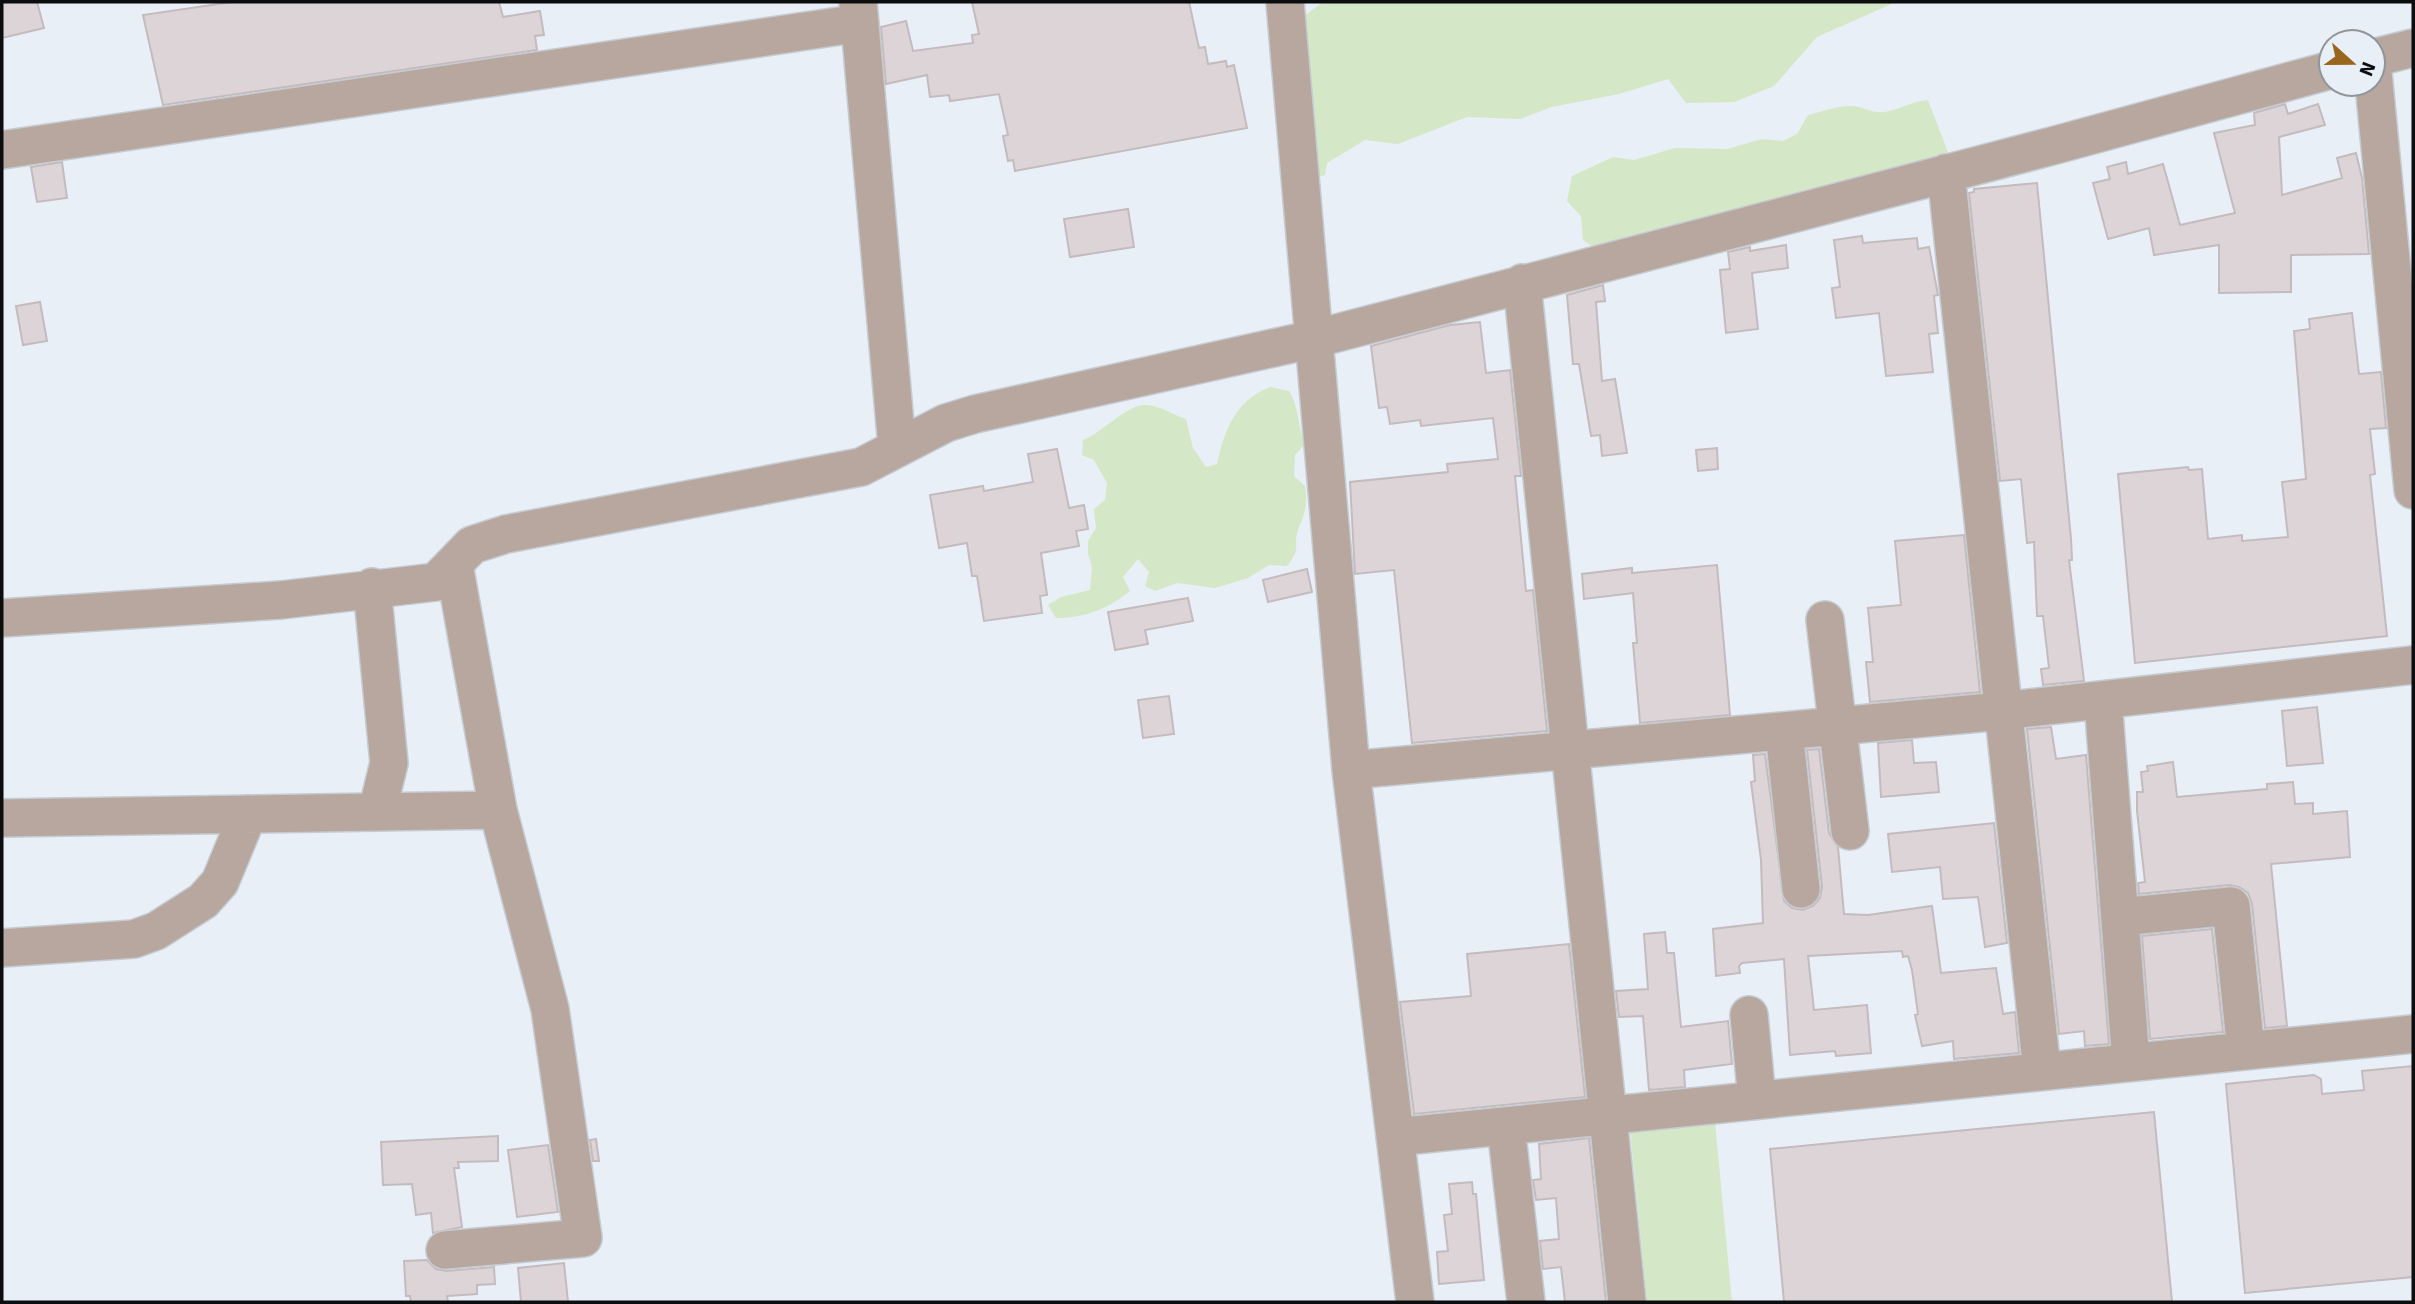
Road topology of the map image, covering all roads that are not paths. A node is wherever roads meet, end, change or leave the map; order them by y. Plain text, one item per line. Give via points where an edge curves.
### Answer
1 (1285, 2) edge
2 (859, 13) edge
3 (2413, 48) edge
4 (2387, 54) edge
5 (2317, 74) edge
6 (2375, 98) edge
7 (2, 150) edge
8 (1946, 173) junction
9 (1522, 283) junction
10 (1314, 339) junction
11 (897, 447) junction
12 (2413, 490) edge
13 (454, 565) junction
14 (372, 587) junction
15 (2, 618) edge
16 (1825, 620) dead end
17 (2413, 665) edge
18 (2103, 700) junction
19 (2002, 711) junction
20 (1835, 726) junction
21 (1784, 731) junction
22 (1570, 750) junction
23 (1351, 770) junction
24 (498, 810) junction
25 (377, 812) junction
26 (248, 814) junction
27 (2, 818) edge
28 (1850, 831) dead end
29 (1801, 889) dead end
30 (2120, 917) junction
31 (2, 948) edge
32 (1749, 1015) dead end
33 (2413, 1034) edge
34 (2246, 1051) junction
35 (2131, 1062) junction
36 (2042, 1071) junction
37 (1757, 1100) junction
38 (1609, 1115) junction
39 (1506, 1127) junction
40 (1395, 1137) junction
41 (445, 1250) dead end
42 (1415, 1302) edge
43 (1526, 1302) edge
44 (1627, 1302) edge

1 - 10 street
2 - 7 street
2 - 11 street
3 - 4 street
5 - 8 street
6 - 12 street
8 - 9 street
8 - 19 street
9 - 10 street
9 - 22 street
10 - 11 street via 975,414
10 - 23 street
11 - 13 street via 861,467 506,534 472,545
13 - 14 street via 436,582
13 - 24 street
14 - 15 street via 281,600
14 - 25 street via 389,764
16 - 20 street
17 - 18 street
18 - 19 street
18 - 30 street
19 - 20 street
19 - 36 street
20 - 21 street
20 - 28 street
21 - 22 street
21 - 29 street
22 - 23 street
22 - 38 street
23 - 40 street
24 - 25 street
24 - 41 street via 550,1009 583,1238
25 - 26 street
26 - 27 street
26 - 31 street via 220,881 203,901 156,931 134,939
30 - 34 street via 2231,906
30 - 35 street
32 - 37 street
33 - 34 street
34 - 35 street
35 - 36 street
36 - 37 street
37 - 38 street
38 - 39 street
38 - 44 street
39 - 40 street
39 - 43 street
40 - 42 street

